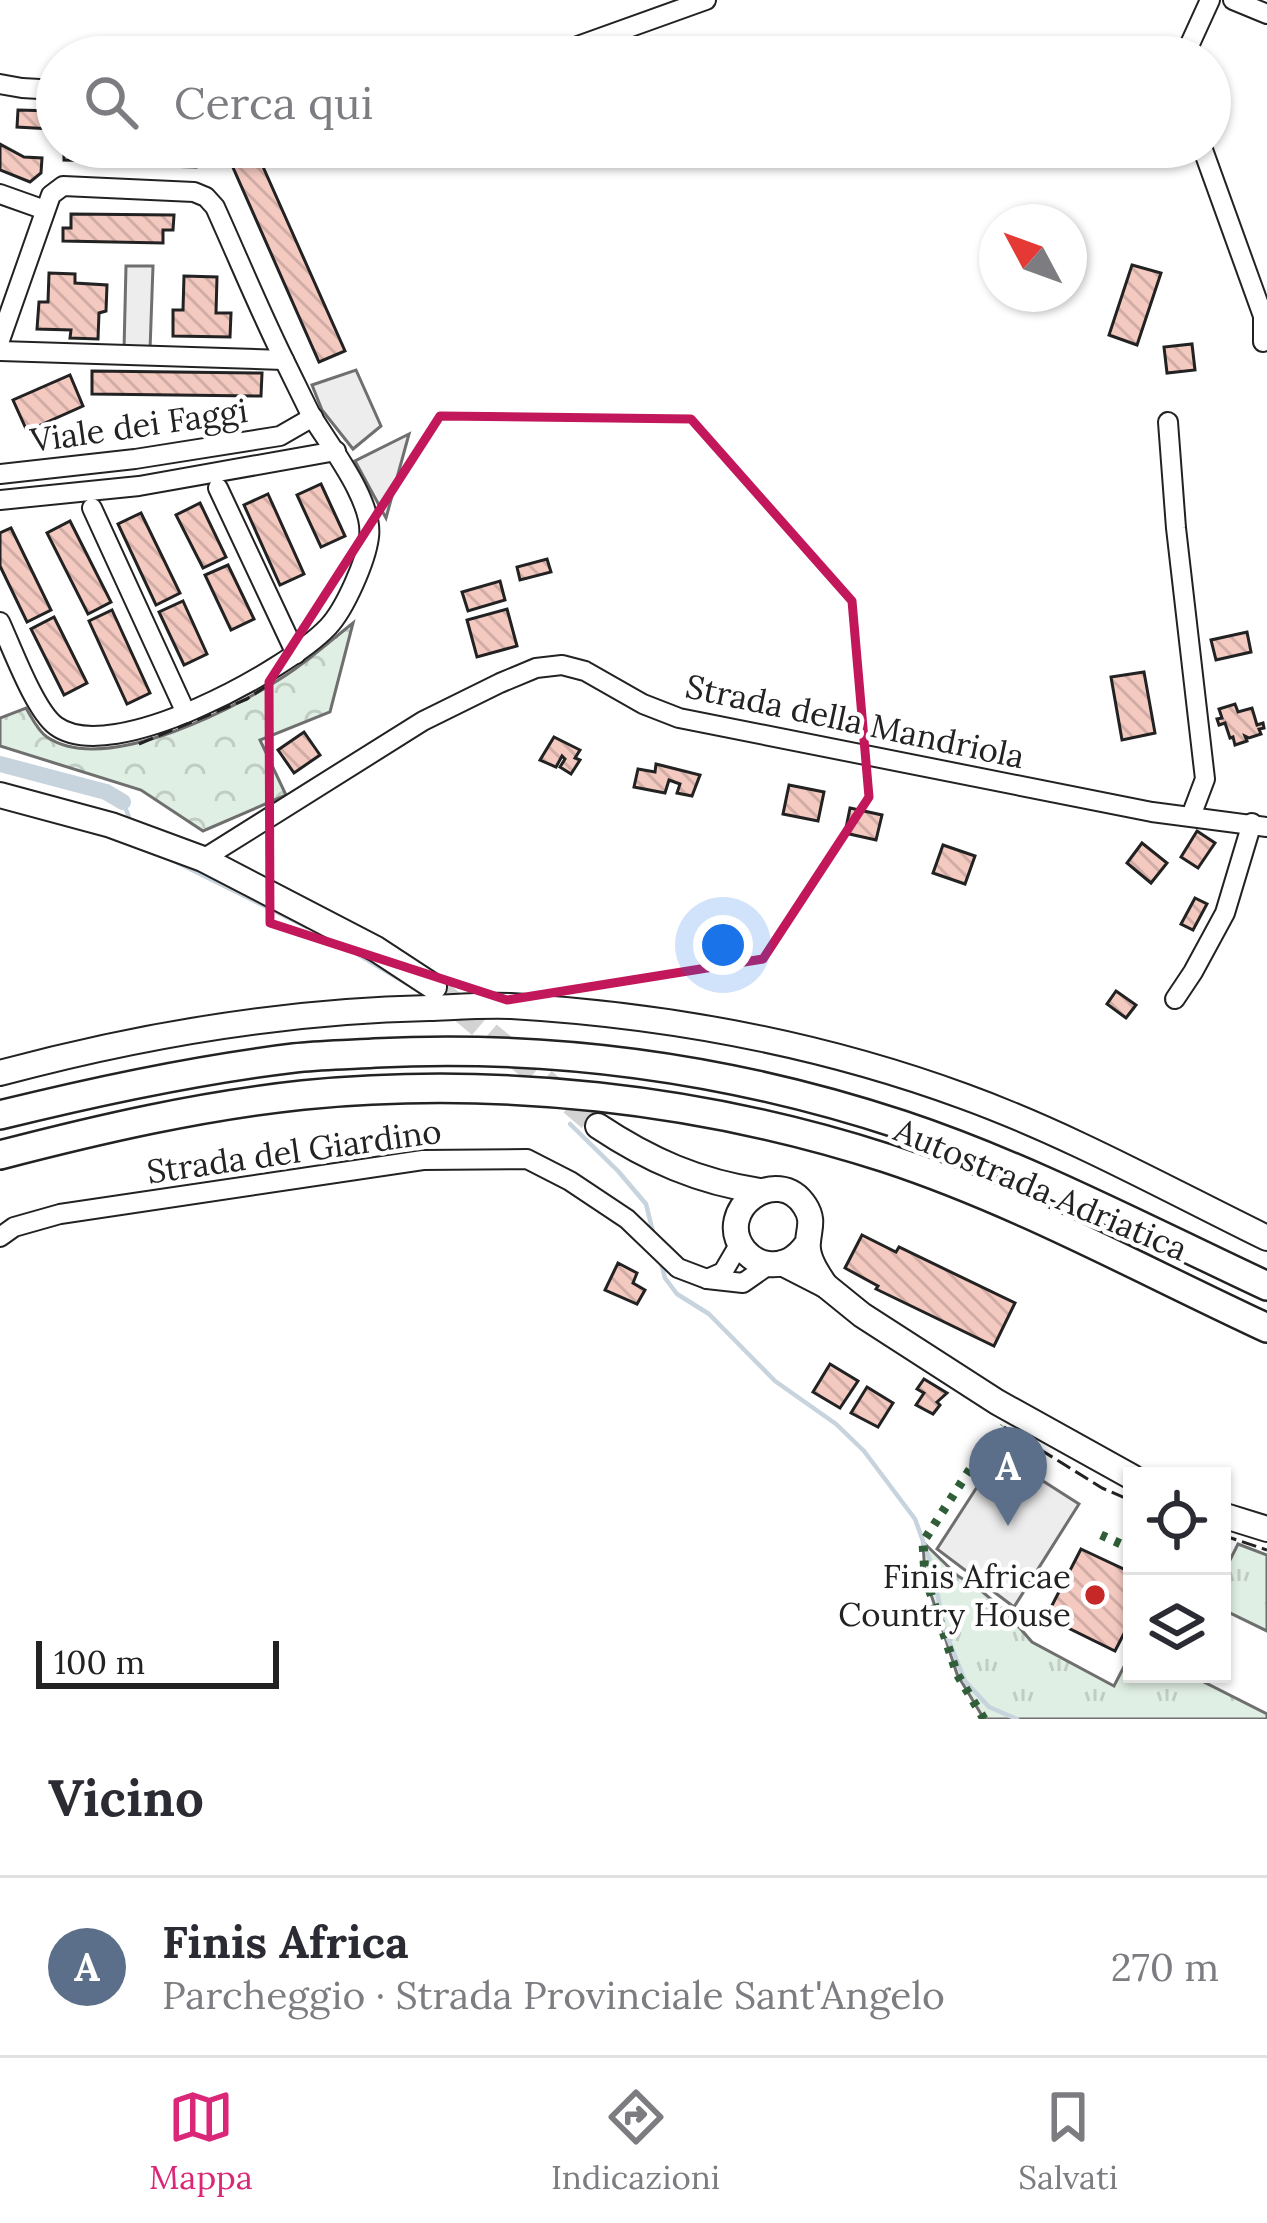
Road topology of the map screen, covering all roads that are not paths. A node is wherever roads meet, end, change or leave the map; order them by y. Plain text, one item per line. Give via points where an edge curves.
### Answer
1 (706, 0) edge
2 (1210, 0) edge
3 (1234, 0) edge
4 (1267, 14) edge
5 (606, 36) edge
6 (1194, 36) edge
7 (0, 84) edge
8 (36, 88) edge
9 (1210, 168) edge
10 (0, 194) edge
11 (45, 210) junction
12 (0, 340) edge
13 (1262, 342) dead end
14 (0, 351) edge
15 (284, 360) junction
16 (313, 417) junction
17 (1168, 422) dead end
18 (336, 451) junction
19 (0, 474) edge
20 (218, 488) dead end
21 (0, 500) edge
22 (92, 508) dead end
23 (0, 622) edge
24 (296, 654) junction
25 (186, 713) junction
26 (0, 795) edge
27 (1191, 816) junction
28 (1259, 825) edge
29 (203, 860) junction
30 (434, 987) tunnel mouth
31 (1175, 999) dead end
32 (0, 1073) edge
33 (0, 1114) edge
34 (598, 1126) tunnel mouth
35 (0, 1155) edge
36 (707, 1182) junction
37 (760, 1191) junction
38 (738, 1231) junction
39 (0, 1237) edge
40 (1267, 1238) edge
41 (807, 1244) junction
42 (776, 1264) junction
43 (706, 1279) junction
44 (825, 1285) junction
45 (1267, 1286) edge
46 (1267, 1328) edge
47 (1123, 1472) edge
48 (1231, 1518) edge
49 (1267, 1529) edge

1 - 5 street
2 - 6 street
3 - 4 street
7 - 8 street
9 - 13 street via 1263,316
10 - 11 street
11 - 12 street
11 - 15 street via 63,186 206,197
14 - 15 street
15 - 16 street
16 - 18 street
16 - 19 street, Viale dei Faggi via 280,436
17 - 27 street via 1205,779
18 - 21 street, Viale dei Faggi via 152,484
18 - 24 street via 369,515 370,538 338,616
20 - 24 street
22 - 25 street
23 - 25 street via 43,712 74,735 136,730
24 - 25 street
26 - 29 main road
27 - 28 street, Strada della Mandriola
27 - 29 street, Strada della Mandriola via 680,718 562,665 536,668 423,721
28 - 31 street via 1225,913
29 - 30 main road
32 - 40 main road via 272,1018 508,1006 614,1016 736,1032 964,1096
33 - 45 highway, Autostrada Adriatica via 298,1057 544,1053 682,1069 904,1126 1022,1171
34 - 36 main road
35 - 46 highway, Autostrada Adriatica via 302,1095 524,1091 673,1107 772,1125 889,1160 1006,1205
36 - 37 main road
36 - 38 main road
37 - 38 main road via 741,1207
37 - 41 main road via 783,1190 802,1202 811,1222
38 - 42 main road via 747,1254
38 - 43 street via 723,1272
39 - 43 street, Strada del Giardino via 60,1214 355,1170 527,1159 627,1219 678,1268
41 - 42 main road
41 - 44 main road
42 - 43 street via 743,1283
42 - 44 main road
44 - 47 main road via 997,1402
48 - 49 main road

